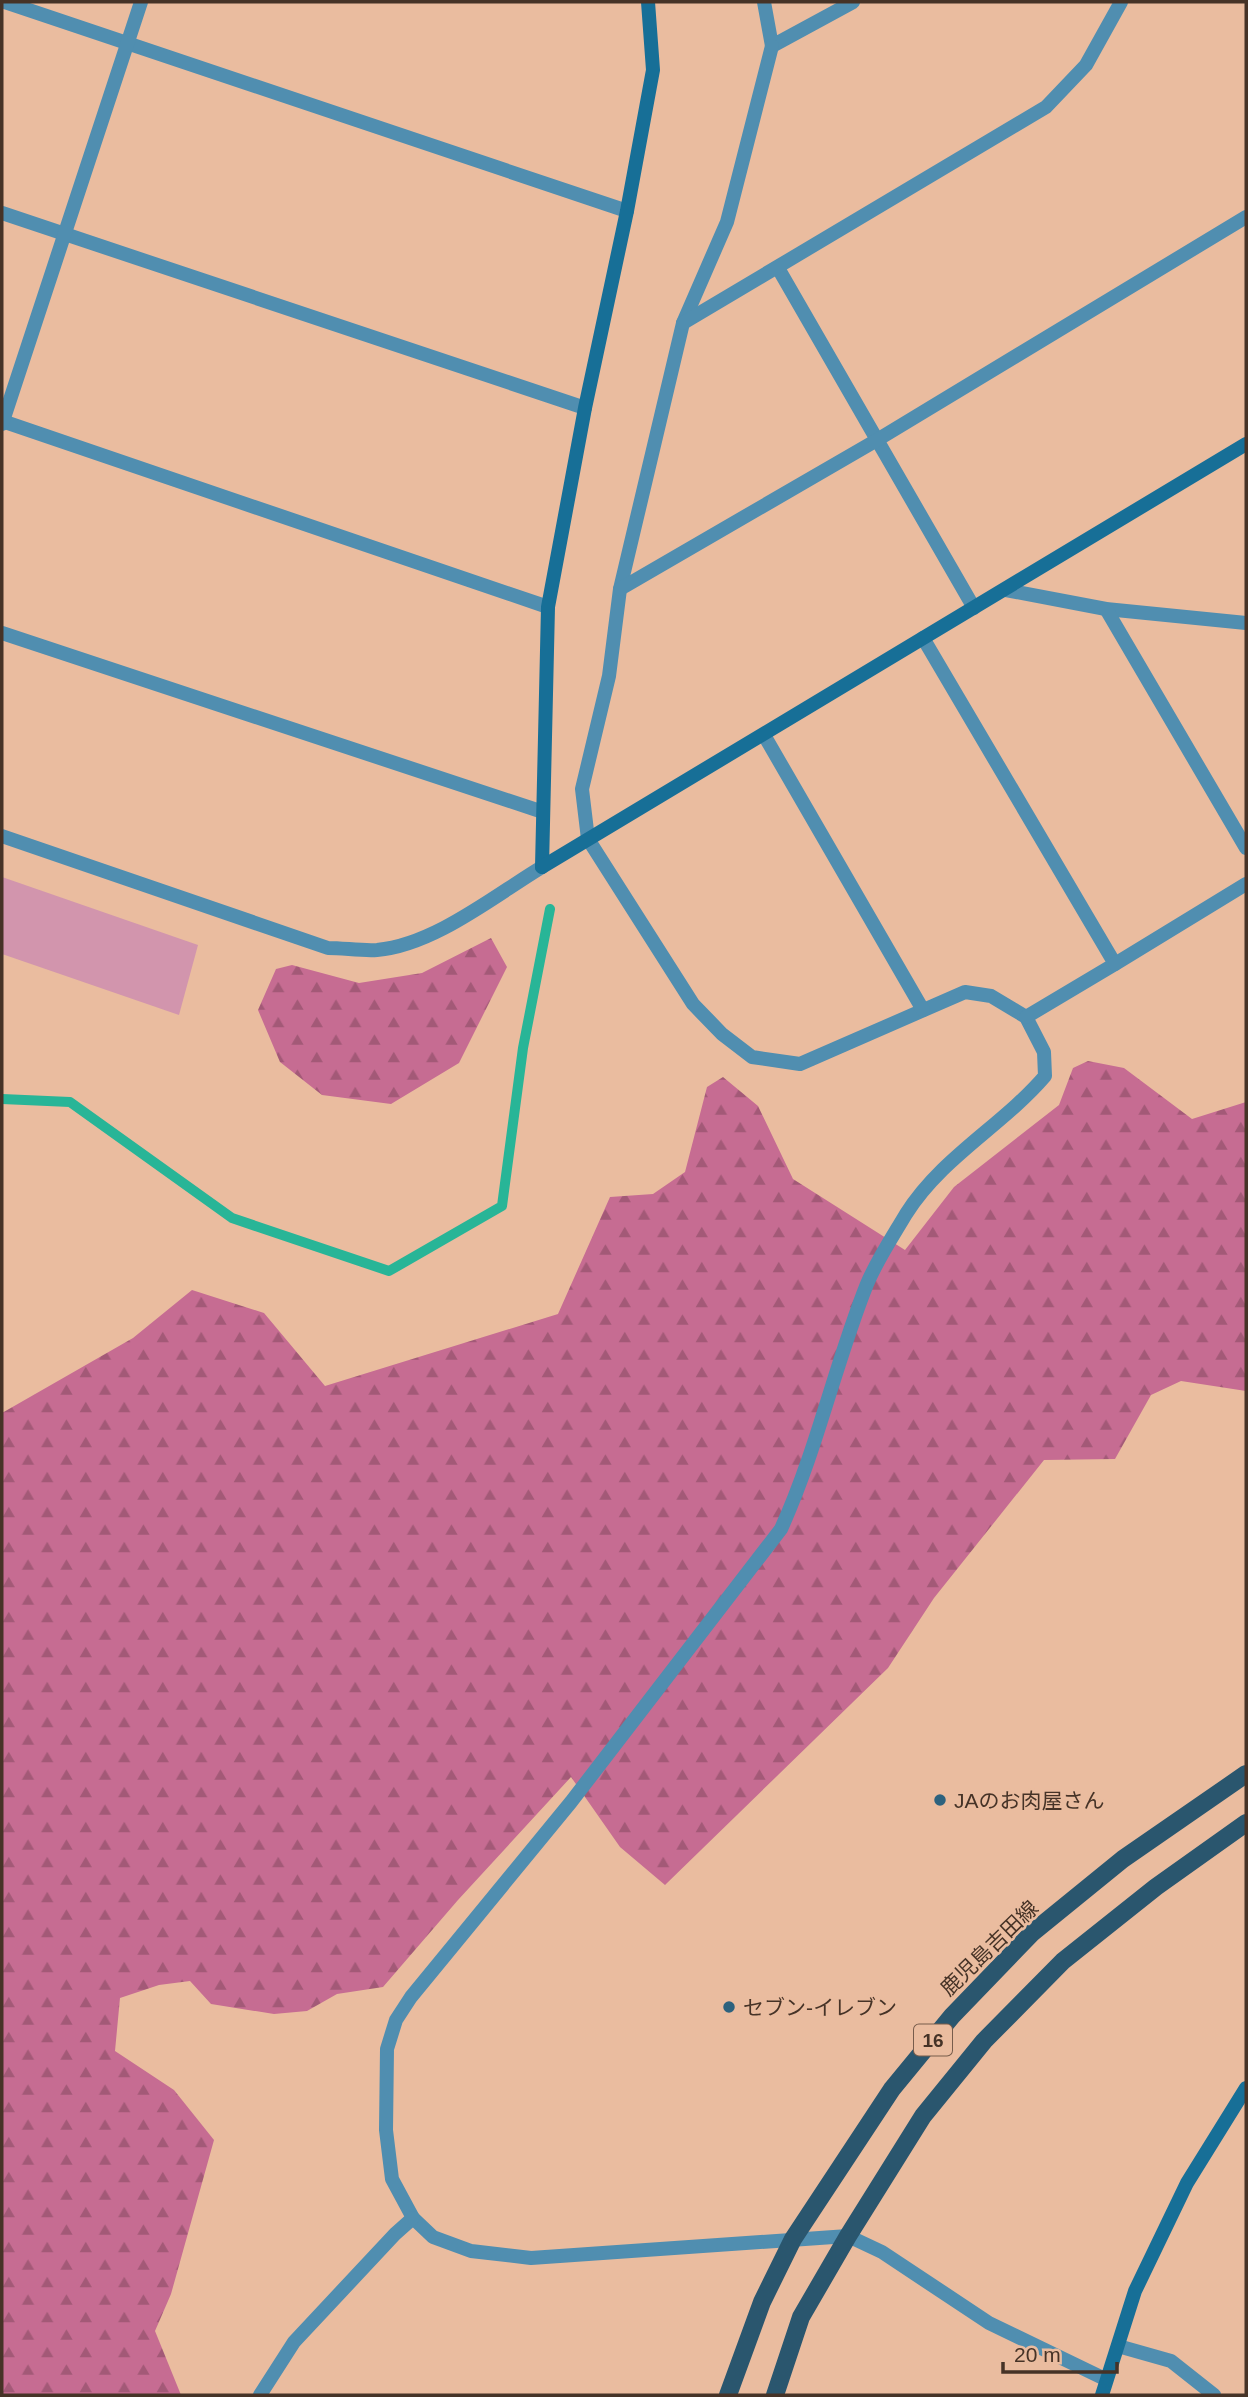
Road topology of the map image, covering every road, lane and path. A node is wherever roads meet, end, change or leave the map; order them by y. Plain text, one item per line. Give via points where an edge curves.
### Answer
1 (5, 2) edge
2 (141, 2) edge
3 (648, 2) edge
4 (764, 2) edge
5 (853, 2) edge
6 (1121, 2) edge
7 (128, 43) junction
8 (772, 46) junction
9 (627, 211) junction
10 (2, 213) edge
11 (1246, 217) edge
12 (66, 235) junction
13 (778, 268) junction
14 (683, 323) junction
15 (585, 408) junction
16 (2, 422) edge
17 (877, 440) junction
18 (1246, 444) edge
19 (620, 589) junction
20 (1006, 590) junction
21 (548, 607) junction
22 (974, 608) junction
23 (1106, 609) junction
24 (1246, 623) edge
25 (2, 633) edge
26 (923, 638) junction
27 (764, 735) junction
28 (543, 812) junction
29 (2, 836) edge
30 (588, 839) junction
31 (1246, 848) edge
32 (542, 867) junction
33 (1246, 884) edge
34 (1115, 964) junction
35 (923, 1010) junction
36 (1026, 1017) junction
37 (1246, 1774) edge
38 (1246, 1823) edge
39 (1246, 2088) edge
40 (413, 2218) junction
41 (848, 2236) junction
42 (793, 2239) junction
43 (1118, 2346) junction
44 (1105, 2379) junction
45 (260, 2395) edge
46 (728, 2395) edge
47 (775, 2395) edge
48 (1102, 2395) edge
49 (1214, 2395) edge

1 - 7 street
2 - 7 street
3 - 9 street via 653,70
4 - 8 street
5 - 8 street
6 - 13 street via 1086,65 1046,107
7 - 9 street
7 - 12 street
8 - 14 street via 727,222
9 - 15 street
10 - 12 street
11 - 17 street
12 - 15 street
12 - 16 street
13 - 14 street
13 - 17 street
14 - 19 street
15 - 21 street
16 - 21 street
17 - 19 street
17 - 22 street
18 - 20 street
19 - 30 street via 609,676 582,789
20 - 22 street
20 - 23 street
21 - 28 street
22 - 26 street
23 - 24 street
23 - 31 street
25 - 28 street
26 - 27 street
26 - 34 street
27 - 30 street
27 - 35 street
28 - 32 street
29 - 32 street via 328,948 378,950 412,942
30 - 32 street
30 - 35 street via 693,1004 752,1057 800,1064
33 - 34 street
34 - 36 street
35 - 36 street via 965,992 991,996
36 - 40 street via 1044,1052 1045,1076 1026,1098 946,1165 907,1212 868,1282 799,1490 781,1529 396,2020 387,2049 386,2130 392,2179
37 - 42 main road, 鹿児島吉田線 / 16 via 1123,1859 1032,1933 952,2016 892,2089
38 - 41 main road, 16 via 1063,1961 984,2041 923,2116
39 - 43 street via 1187,2183 1135,2291
40 - 42 street via 433,2237 471,2251 531,2258
40 - 45 street via 295,2342
41 - 42 street
41 - 44 street via 882,2252 989,2323
41 - 47 main road, 16 via 801,2317
42 - 46 main road, 鹿児島吉田線 / 16 via 762,2302
43 - 44 street
43 - 49 street via 1171,2361
44 - 48 street

